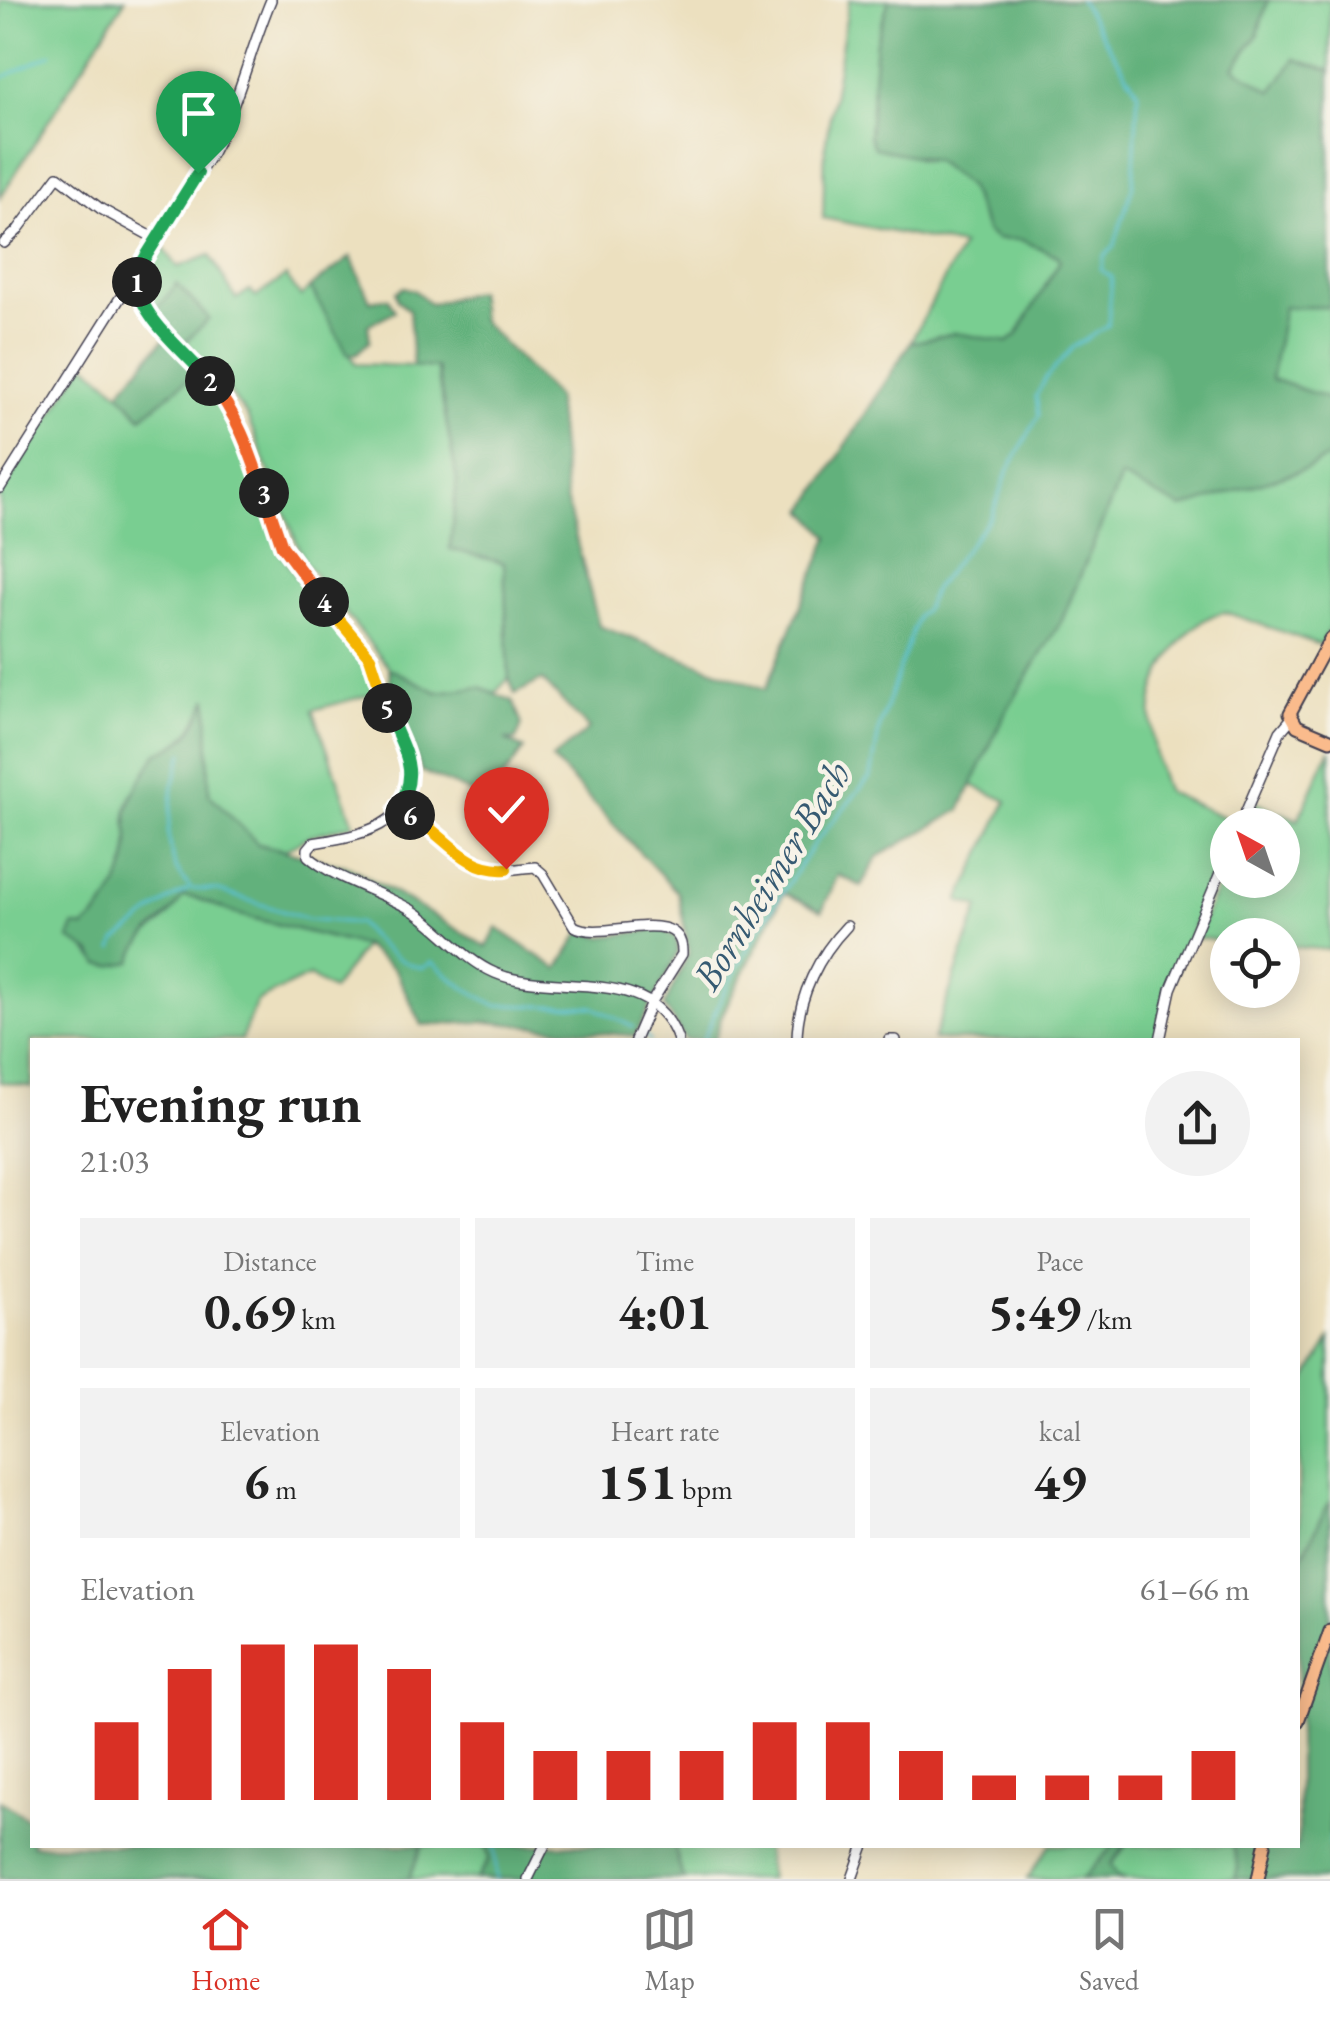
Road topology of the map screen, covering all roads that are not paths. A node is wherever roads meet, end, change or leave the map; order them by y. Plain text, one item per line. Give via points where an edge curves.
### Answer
1 (271, 0) edge
2 (156, 239) junction
3 (4, 243) dead end
4 (137, 288) junction
5 (0, 488) edge
6 (1330, 639) edge
7 (1291, 719) junction
8 (1330, 740) edge
9 (1247, 808) edge
10 (396, 810) junction
11 (1210, 896) edge
12 (847, 926) dead end
13 (651, 1003) junction
14 (636, 1038) edge
15 (677, 1038) edge
16 (794, 1038) edge
17 (1160, 1038) edge
18 (1330, 1632) edge
19 (1300, 1715) edge
20 (544, 1848) edge
21 (863, 1848) edge
22 (1264, 1848) edge
23 (528, 1879) edge
24 (852, 1879) edge
25 (1258, 1879) edge

1 - 2 street via 212,153
2 - 3 street via 58,176
2 - 4 street
4 - 5 street via 120,298
4 - 10 street via 154,320 232,410 282,546 363,647 412,776
6 - 7 main road
7 - 8 main road
7 - 9 street
10 - 13 street via 420,821 470,863 492,870 535,867 581,931 668,928 682,954
10 - 13 street via 363,834 313,843 308,856 412,910 501,976 620,990
11 - 17 street via 1171,988
12 - 16 street via 810,983
13 - 14 street
13 - 15 street via 668,1017
18 - 19 main road
20 - 23 street
21 - 24 street
22 - 25 main road

